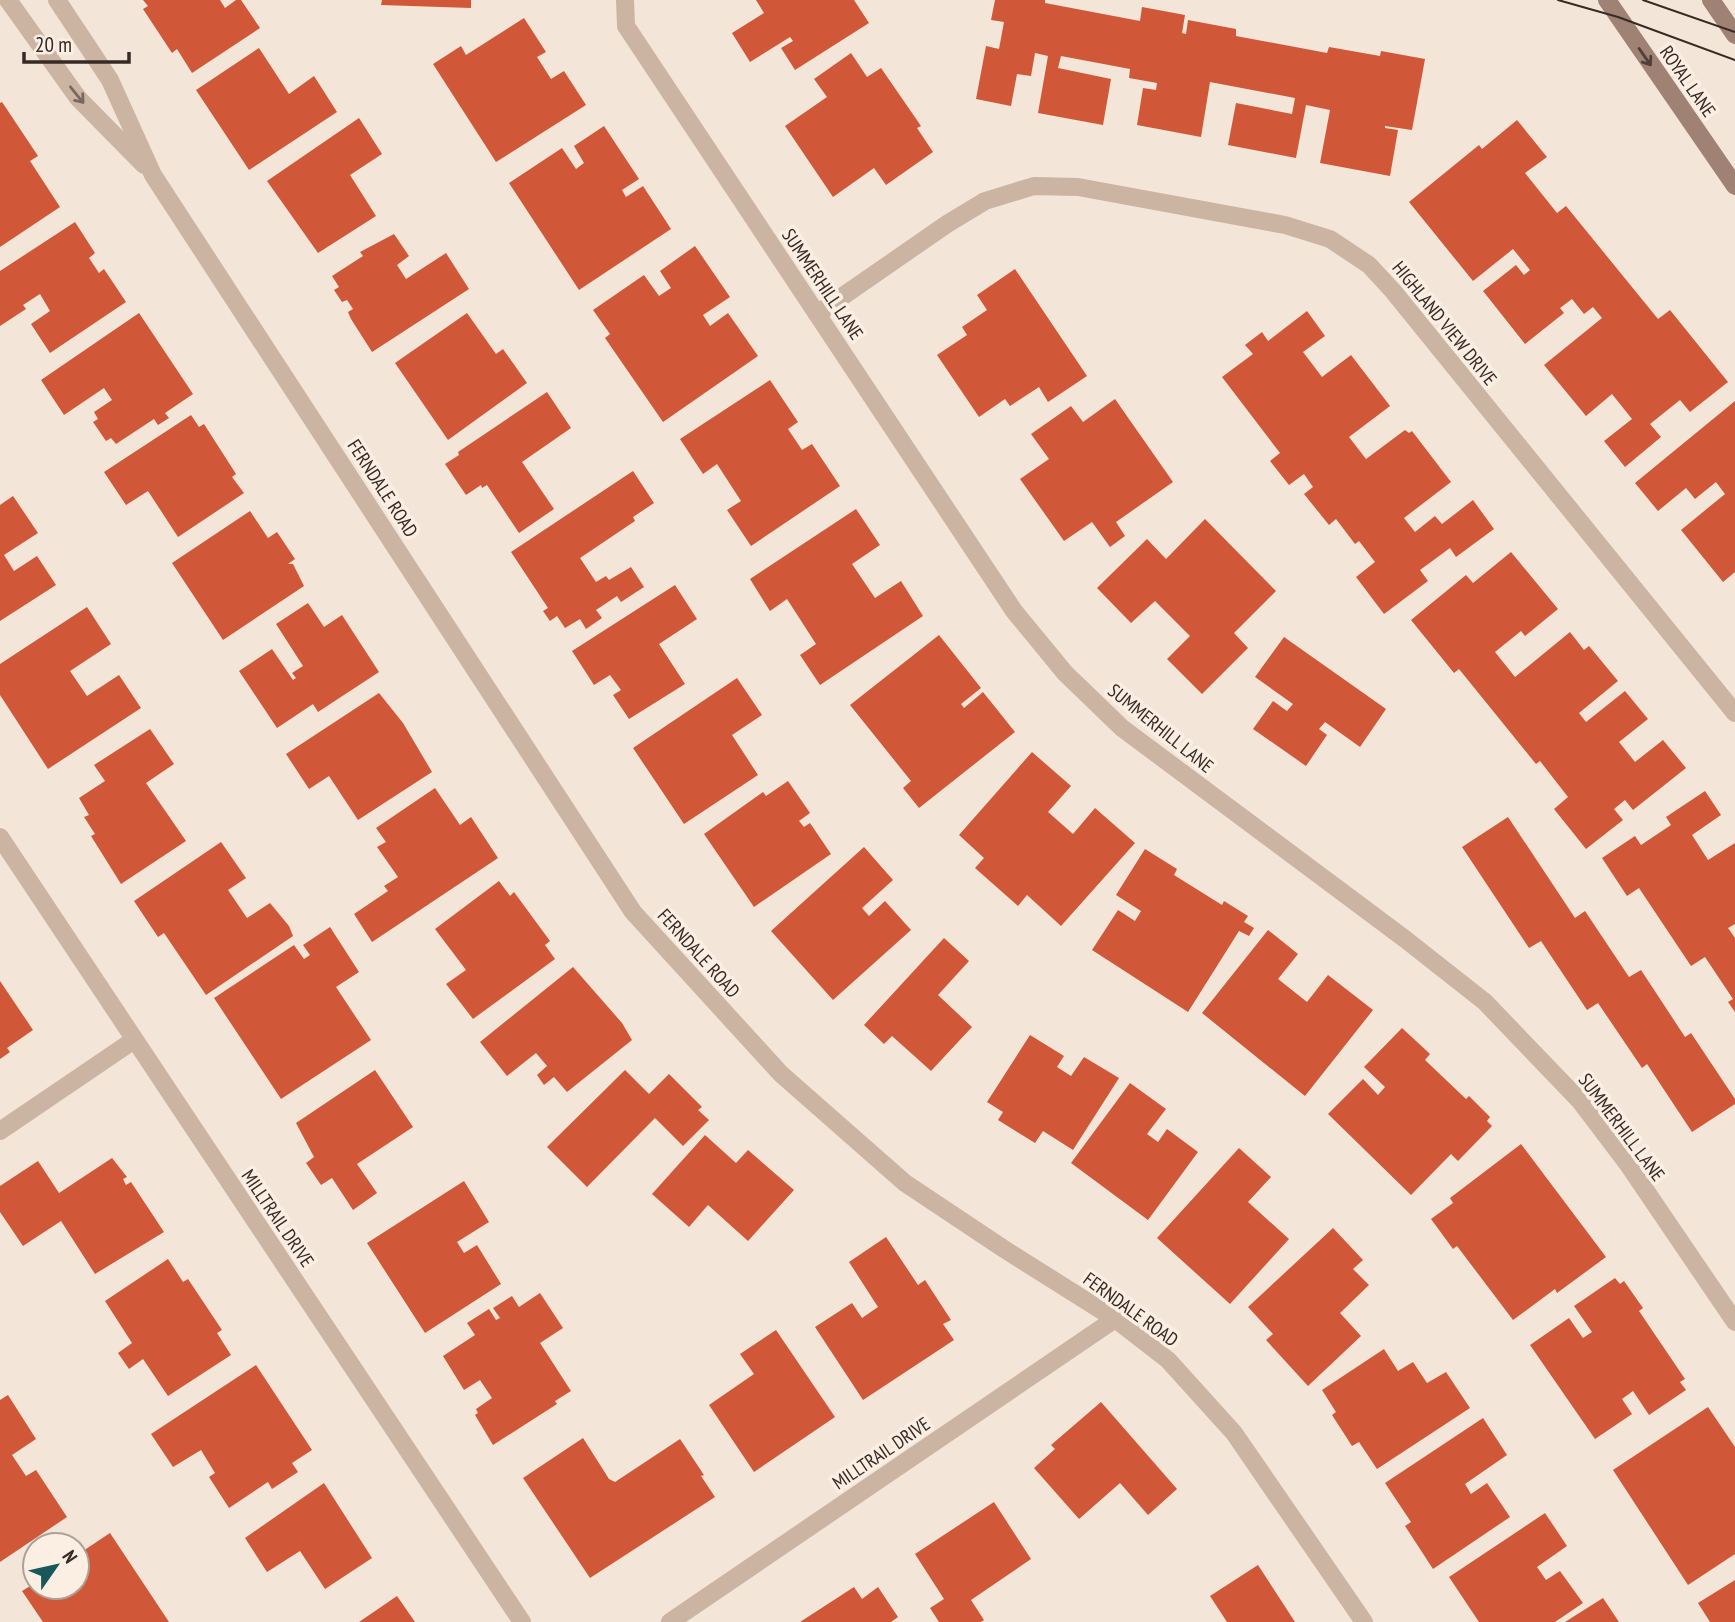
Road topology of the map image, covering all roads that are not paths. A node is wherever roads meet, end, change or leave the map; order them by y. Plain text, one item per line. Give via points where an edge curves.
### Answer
1 (8, 0) edge
2 (57, 0) edge
3 (625, 0) edge
4 (1607, 0) edge
5 (1711, 0) edge
6 (1735, 35) edge
7 (153, 174) junction
8 (1735, 186) edge
9 (817, 314) junction
10 (1735, 713) edge
11 (0, 836) edge
12 (134, 1040) junction
13 (0, 1131) edge
14 (1115, 1319) junction
15 (1735, 1322) edge
16 (522, 1622) edge
17 (670, 1622) edge
18 (1364, 1622) edge

1 -> 7 street, FERNDALE ROAD via 78,98
2 - 7 street, FERNDALE ROAD via 110,80
3 - 9 street, SUMMERHILL LANE via 626,26
4 -> 8 main road, ROYAL LANE
5 - 6 main road
7 - 14 street, FERNDALE ROAD via 633,912 781,1074 905,1183
9 - 10 street, HIGHLAND VIEW DRIVE via 985,201 1034,186 1078,187 1285,225 1330,239 1369,265 1393,291
9 - 15 street, SUMMERHILL LANE via 1014,611 1065,673 1122,728 1485,1002 1580,1101
11 - 12 street, MILLTRAIL DRIVE
12 - 13 street
12 - 16 street, MILLTRAIL DRIVE
14 - 17 street, MILLTRAIL DRIVE
14 - 18 street, FERNDALE ROAD via 1168,1360 1234,1433

